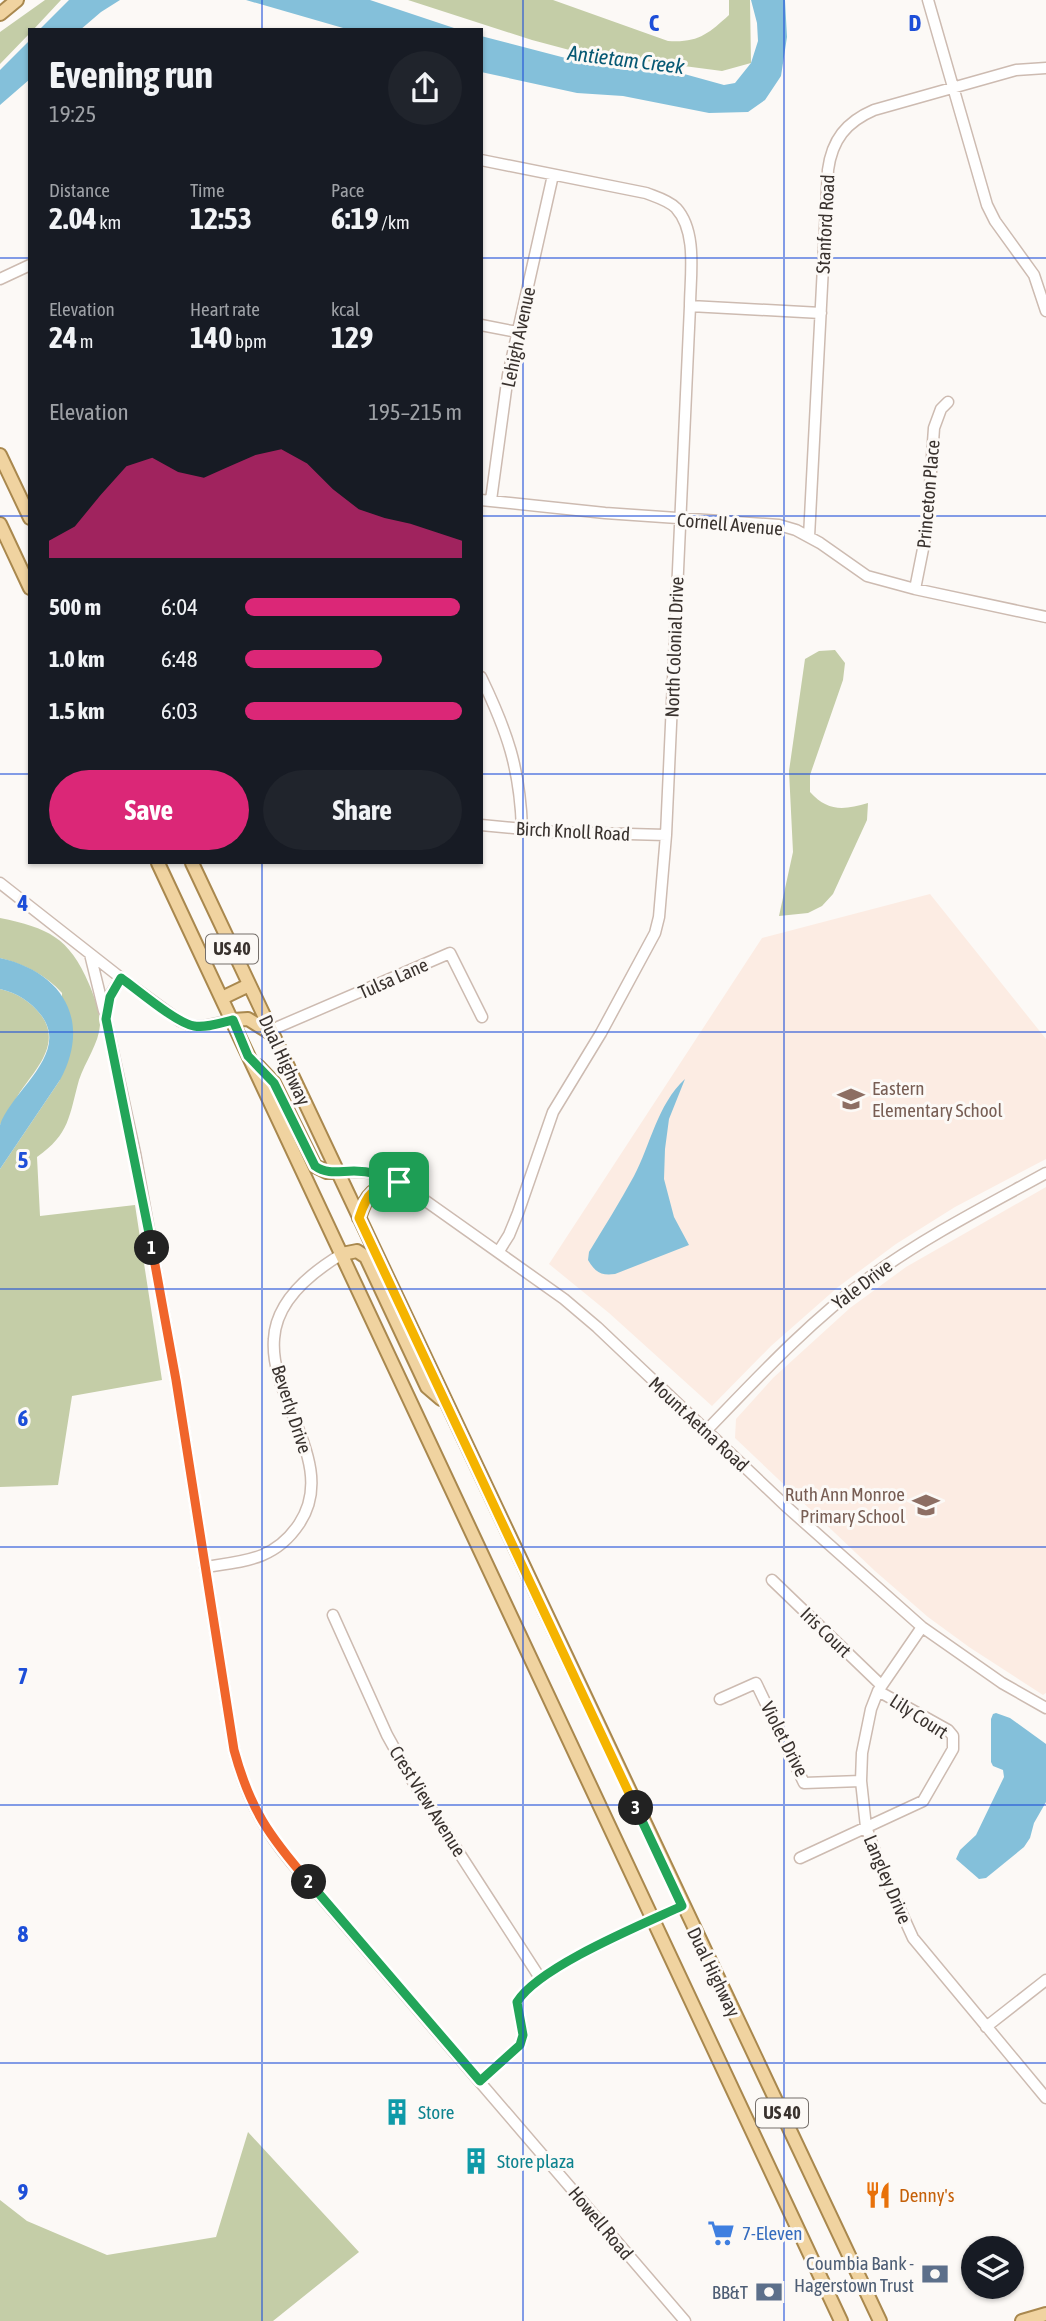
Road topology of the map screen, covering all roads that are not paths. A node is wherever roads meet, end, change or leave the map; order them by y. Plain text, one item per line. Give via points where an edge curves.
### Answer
1 (17, 0) edge
2 (928, 0) edge
3 (0, 14) edge
4 (1046, 68) edge
5 (953, 88) junction
6 (483, 160) edge
7 (553, 175) junction
8 (28, 266) edge
9 (0, 279) edge
10 (690, 306) junction
11 (1046, 311) edge
12 (821, 313) junction
13 (483, 325) edge
14 (517, 332) junction
15 (948, 402) dead end
16 (0, 455) edge
17 (486, 500) edge
18 (28, 514) edge
19 (679, 519) junction
20 (0, 524) edge
21 (809, 537) junction
22 (28, 584) edge
23 (915, 589) junction
24 (1046, 617) edge
25 (483, 681) edge
26 (483, 825) edge
27 (522, 829) junction
28 (666, 835) junction
29 (158, 864) edge
30 (192, 864) edge
31 (0, 883) edge
32 (89, 954) junction
33 (121, 978) junction
34 (249, 985) junction
35 (222, 998) junction
36 (482, 1017) dead end
37 (106, 1019) junction
38 (233, 1020) junction
39 (272, 1032) junction
40 (248, 1056) junction
41 (337, 1172) junction
42 (1046, 1173) edge
43 (399, 1182) junction
44 (359, 1218) junction
45 (499, 1251) junction
46 (342, 1254) junction
47 (446, 1404) junction
48 (706, 1431) junction
49 (205, 1567) junction
50 (772, 1580) dead end
51 (333, 1615) dead end
52 (922, 1627) junction
53 (879, 1688) junction
54 (720, 1699) dead end
55 (1046, 1708) edge
56 (861, 1781) junction
57 (866, 1827) junction
58 (800, 1858) dead end
59 (682, 1906) junction
60 (655, 1919) junction
61 (540, 1978) junction
62 (1046, 1979) edge
63 (986, 2028) junction
64 (480, 2081) junction
65 (1046, 2098) edge
66 (1046, 2314) edge
67 (685, 2321) edge
68 (841, 2321) edge
69 (880, 2321) edge
70 (1022, 2321) edge

1 - 3 main road
2 - 5 street
4 - 5 street, Stanford Road via 1016,70
5 - 11 street via 987,205 1034,275
5 - 12 street, Stanford Road via 858,117 836,140 828,170
6 - 7 street, North Colonial Drive
7 - 10 street, North Colonial Drive via 646,193 676,209 689,243
7 - 14 street, Lehigh Avenue
8 - 9 street
10 - 12 street
10 - 19 street, North Colonial Drive
12 - 21 street, Stanford Road
13 - 14 street
14 - 17 street, Lehigh Avenue
15 - 23 street, Princeton Place via 934,428 927,529
16 - 18 main road
17 - 19 street, Cornell Avenue
19 - 21 street, Cornell Avenue via 779,525
19 - 28 street, North Colonial Drive
20 - 22 main road
21 - 23 street, Cornell Avenue via 867,576
23 - 24 street, Cornell Avenue
25 - 27 street via 508,740 518,778
26 - 27 street, Birch Knoll Road
27 - 28 street, Birch Knoll Road
28 - 45 street, North Colonial Drive via 655,933 553,1112 518,1213
29 - 35 main road, Dual Highway / US 40
30 - 34 main road, Dual Highway / US 40
31 - 32 street
32 - 33 street
32 - 37 street
33 - 37 street, Howell Road via 110,997
33 - 38 street via 192,1026
34 - 35 main road
34 - 39 main road, Dual Highway / US 40
35 - 38 main road, Dual Highway / US 40
36 - 39 street, Tulsa Lane via 450,953
37 - 49 street, Howell Road via 135,1153
38 - 39 main road via 248,1019
38 - 40 main road, Dual Highway / US 40
39 - 41 main road, Dual Highway / US 40
40 - 41 main road via 274,1083 315,1166
40 - 46 main road, Dual Highway / US 40
41 - 43 street, Mount Aetna Road via 372,1173
41 - 44 main road, Dual Highway / US 40
42 - 48 street, Yale Drive via 942,1230 871,1276 803,1332
43 - 44 main road via 369,1193
43 - 45 street, Mount Aetna Road
44 - 47 main road, Dual Highway / US 40
45 - 48 street, Mount Aetna Road via 597,1327
46 - 47 main road via 357,1251 366,1257 427,1387
46 - 49 street, Beverly Drive via 321,1267 290,1298 273,1340 281,1382 307,1456 311,1490 306,1512 295,1531 273,1551
46 - 60 main road, Dual Highway / US 40
47 - 59 main road, Dual Highway / US 40
48 - 52 street, Mount Aetna Road
49 - 64 street, Howell Road via 234,1750 257,1814 291,1862
50 - 53 street, Iris Court
51 - 61 street, Crest View Avenue via 405,1769
52 - 53 street, Langley Drive
52 - 55 street, Mount Aetna Road
53 - 56 street, Langley Drive via 866,1731
53 - 57 street, Lily Court via 948,1730 954,1743 923,1801
54 - 56 street, Violet Drive via 756,1683 804,1783
56 - 57 street, Langley Drive
57 - 58 street
57 - 63 street, Langley Drive via 913,1938
59 - 60 street
59 - 69 main road, Dual Highway / US 40
60 - 61 street
60 - 68 main road, Dual Highway / US 40
61 - 64 street via 517,2002 523,2035 520,2045
62 - 63 street
63 - 65 street, Langley Drive
64 - 67 street, Howell Road
66 - 70 main road

